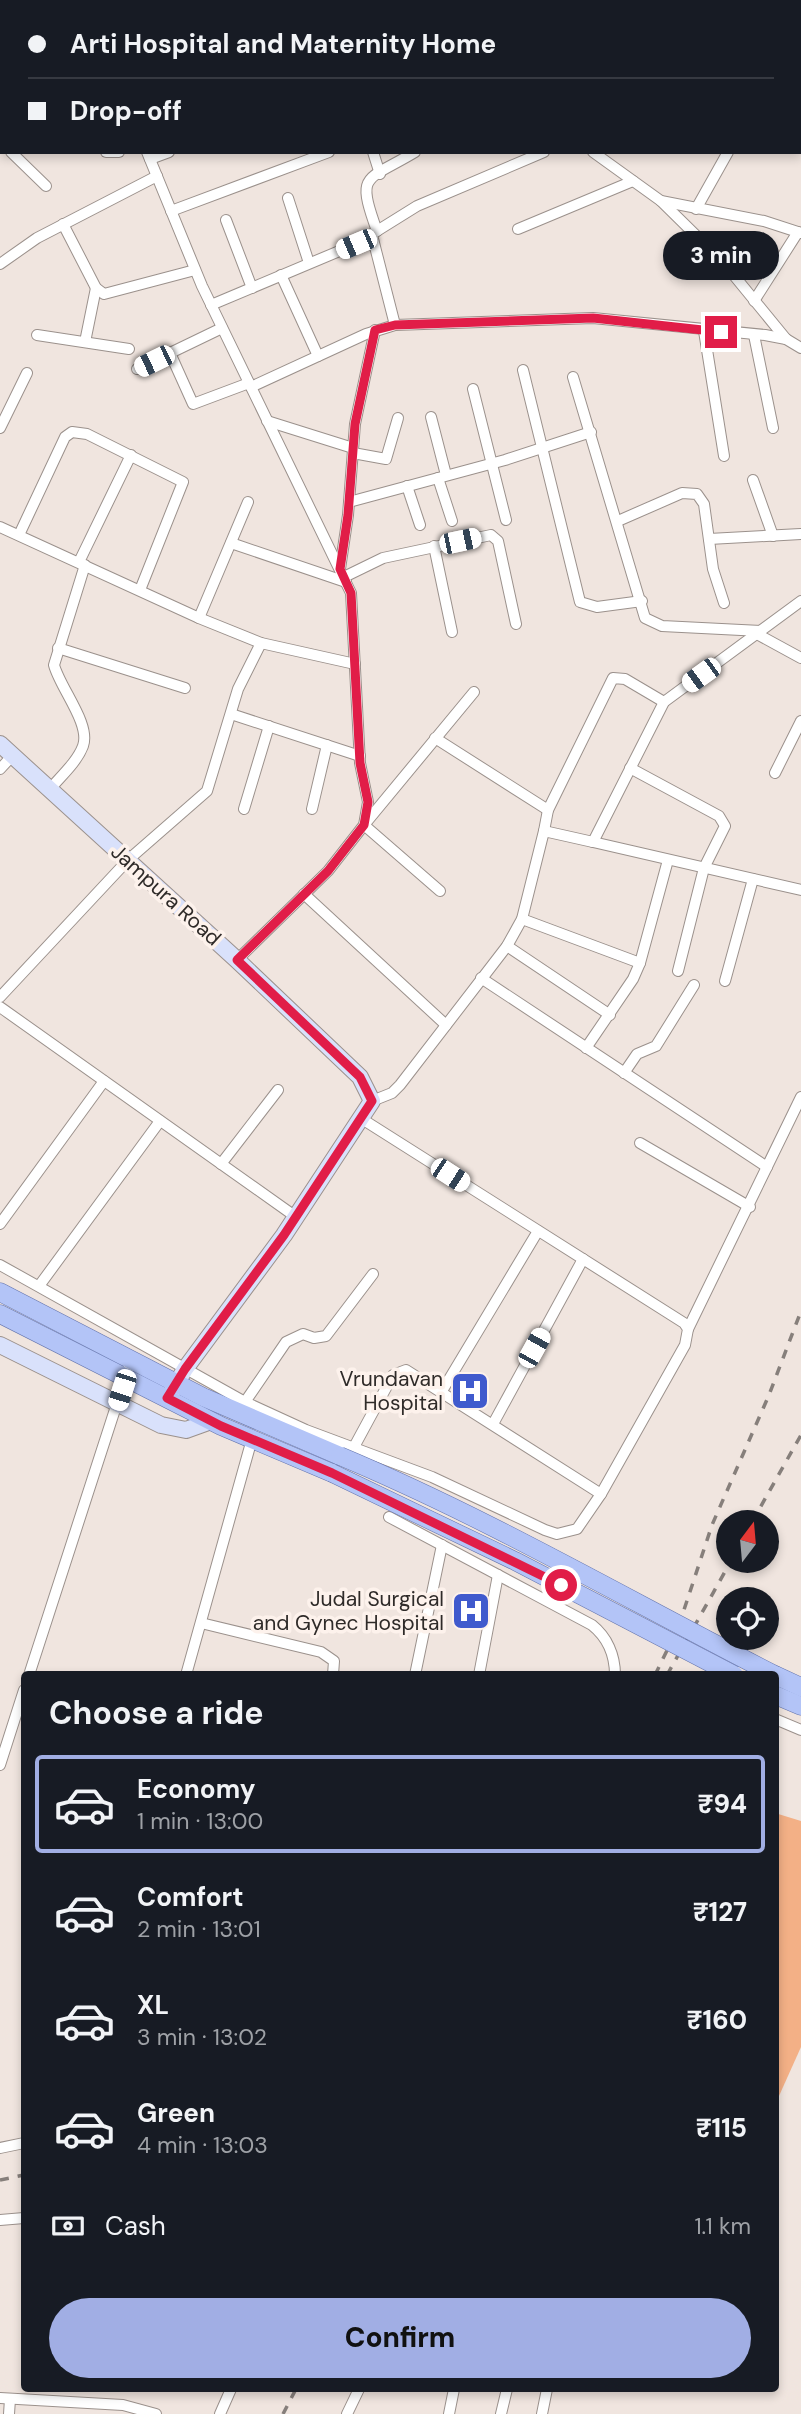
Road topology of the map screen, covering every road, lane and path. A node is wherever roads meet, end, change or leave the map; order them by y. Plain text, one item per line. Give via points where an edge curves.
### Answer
1 (13, 154) edge
2 (324, 154) edge
3 (374, 154) edge
4 (412, 154) edge
5 (539, 154) edge
6 (596, 154) edge
7 (727, 154) edge
8 (149, 156) edge
9 (380, 174) junction
10 (157, 176) junction
11 (633, 181) junction
12 (46, 186) dead end
13 (288, 198) dead end
14 (661, 201) junction
15 (696, 209) junction
16 (171, 211) junction
17 (226, 220) dead end
18 (63, 225) junction
19 (517, 229) dead end
20 (375, 233) junction
21 (799, 233) edge
22 (309, 263) junction
23 (0, 264) edge
24 (195, 270) junction
25 (281, 275) junction
26 (96, 288) junction
27 (252, 288) junction
28 (754, 302) junction
29 (211, 305) junction
30 (395, 325) junction
31 (222, 328) junction
32 (375, 330) junction
33 (704, 331) junction
34 (37, 335) dead end
35 (754, 335) junction
36 (786, 339) junction
37 (85, 342) junction
38 (801, 348) edge
39 (129, 349) dead end
40 (170, 353) junction
41 (318, 356) junction
42 (137, 369) dead end
43 (523, 370) dead end
44 (27, 373) dead end
45 (573, 377) dead end
46 (250, 385) junction
47 (473, 389) dead end
48 (430, 417) dead end
49 (398, 418) dead end
50 (267, 421) junction
51 (0, 428) edge
52 (773, 428) dead end
53 (591, 432) junction
54 (540, 449) junction
55 (353, 451) junction
56 (131, 455) junction
57 (724, 456) dead end
58 (491, 463) junction
59 (442, 477) junction
60 (753, 480) dead end
61 (407, 486) junction
62 (248, 502) dead end
63 (349, 502) junction
64 (506, 520) dead end
65 (618, 520) junction
66 (452, 521) dead end
67 (420, 524) dead end
68 (0, 527) edge
69 (801, 534) edge
70 (19, 535) junction
71 (773, 536) junction
72 (709, 539) junction
73 (231, 543) junction
74 (434, 546) junction
75 (82, 564) junction
76 (343, 576) junction
77 (140, 590) junction
78 (642, 601) junction
79 (801, 601) edge
80 (724, 603) dead end
81 (199, 618) junction
82 (516, 624) dead end
83 (452, 632) dead end
84 (759, 633) junction
85 (261, 643) junction
86 (58, 648) junction
87 (801, 658) edge
88 (355, 664) junction
89 (185, 688) dead end
90 (474, 692) dead end
91 (664, 702) junction
92 (231, 714) junction
93 (801, 721) edge
94 (268, 726) junction
95 (435, 738) junction
96 (0, 744) edge
97 (327, 745) junction
98 (13, 755) junction
99 (359, 756) junction
100 (630, 768) junction
101 (0, 769) edge
102 (775, 774) dead end
103 (50, 789) junction
104 (244, 809) dead end
105 (312, 809) dead end
106 (548, 810) junction
107 (364, 825) junction
108 (544, 831) junction
109 (593, 842) junction
110 (128, 860) junction
111 (668, 860) junction
112 (704, 868) junction
113 (753, 879) junction
114 (801, 890) edge
115 (440, 891) dead end
116 (304, 894) junction
117 (522, 919) junction
118 (507, 946) junction
119 (237, 960) junction
120 (640, 963) junction
121 (678, 971) dead end
122 (481, 978) junction
123 (725, 981) dead end
124 (694, 985) dead end
125 (0, 997) edge
126 (0, 1007) edge
127 (610, 1015) junction
128 (446, 1025) junction
129 (586, 1048) junction
130 (624, 1073) junction
131 (104, 1081) junction
132 (278, 1090) dead end
133 (801, 1097) edge
134 (372, 1101) junction
135 (362, 1119) junction
136 (160, 1121) junction
137 (640, 1143) dead end
138 (221, 1164) junction
139 (767, 1167) junction
140 (750, 1207) junction
141 (296, 1217) junction
142 (0, 1224) edge
143 (538, 1230) junction
144 (583, 1259) junction
145 (0, 1265) edge
146 (373, 1274) dead end
147 (39, 1286) junction
148 (0, 1292) edge
149 (0, 1314) edge
150 (688, 1329) junction
151 (0, 1345) edge
152 (129, 1368) junction
153 (177, 1383) junction
154 (442, 1391) junction
155 (245, 1402) junction
156 (117, 1404) junction
157 (212, 1421) junction
158 (493, 1424) junction
159 (252, 1439) junction
160 (347, 1452) junction
161 (601, 1494) junction
162 (389, 1517) dead end
163 (442, 1545) junction
164 (498, 1576) junction
165 (201, 1623) junction
166 (30, 1671) edge
167 (187, 1671) edge
168 (333, 1671) edge
169 (416, 1671) edge
170 (480, 1671) edge
171 (614, 1671) edge
172 (726, 1671) edge
173 (768, 1671) edge
174 (779, 1677) edge
175 (801, 1687) edge
176 (779, 1697) edge
177 (21, 1699) edge
178 (801, 1706) edge
179 (779, 1721) edge
180 (801, 1730) edge
181 (0, 1765) edge
182 (21, 2144) edge
183 (0, 2148) edge
184 (21, 2218) edge
185 (0, 2220) edge
186 (230, 2392) edge
187 (358, 2392) edge
188 (453, 2392) edge
189 (506, 2392) edge
190 (546, 2392) edge
191 (43, 2395) edge
192 (5, 2398) edge
193 (63, 2402) junction
194 (150, 2413) edge
195 (9, 2414) edge
196 (62, 2414) edge
197 (220, 2414) edge
198 (347, 2414) edge
199 (449, 2414) edge
200 (501, 2414) edge
201 (542, 2414) edge

1 - 12 street
2 - 16 street
3 - 9 street
4 - 9 street
5 - 20 street via 417,206
6 - 11 street
7 - 15 street
8 - 10 street
9 - 20 street via 367,182 364,191
10 - 16 street
10 - 18 street
11 - 14 street
11 - 19 street
13 - 22 street
14 - 15 street
14 - 28 street via 723,262
15 - 21 street via 764,221
16 - 24 street
17 - 27 street
18 - 23 street
18 - 26 street
20 - 22 street
20 - 30 street
21 - 28 street
22 - 25 street
24 - 26 street via 110,294
24 - 29 street
25 - 27 street
25 - 41 street
26 - 37 street
27 - 29 street
28 - 36 street
29 - 31 street
30 - 32 street
30 - 33 street via 593,318
31 - 40 street
31 - 46 street
32 - 41 street
32 - 55 street
33 - 35 street
33 - 57 street
34 - 37 street
35 - 36 street
35 - 52 street
36 - 38 street
37 - 39 street
40 - 42 street
40 - 46 street via 193,404
41 - 46 street
43 - 54 street
44 - 51 street
45 - 53 street
46 - 50 street
47 - 58 street
48 - 59 street
49 - 55 street via 387,459
50 - 55 street
50 - 76 street
53 - 54 street
53 - 65 street
54 - 58 street
54 - 78 street via 580,602 597,607
55 - 63 street
56 - 70 street via 87,434 68,434
56 - 75 street
56 - 77 street via 184,485
58 - 59 street
58 - 64 street
59 - 61 street
59 - 66 street
60 - 71 street
61 - 63 street
61 - 67 street
62 - 73 street
63 - 76 street
65 - 72 street via 691,492 704,504
65 - 78 street
68 - 70 street
69 - 71 street
70 - 75 street
71 - 72 street
72 - 80 street via 716,585
73 - 76 street
73 - 81 street
74 - 76 street via 383,558
74 - 82 street via 495,537
74 - 83 street
75 - 77 street
75 - 86 street
76 - 88 street via 351,593
77 - 81 street
78 - 84 street via 645,618 662,626
79 - 84 street
81 - 85 street
84 - 87 street
84 - 91 street
85 - 88 street
85 - 92 street
86 - 89 street
86 - 103 street via 54,665 82,723 84,740 78,755
88 - 99 street
90 - 95 street
91 - 100 street
91 - 106 street via 625,679 613,678
92 - 94 street
92 - 110 street via 207,791
93 - 102 street
94 - 97 street
94 - 104 street
95 - 106 street
95 - 107 street
96 - 98 street, Jampura Road
97 - 99 street
97 - 105 street
98 - 101 street
98 - 103 street, Jampura Road
99 - 107 street via 368,802
100 - 109 street
100 - 112 street via 723,821 722,833
103 - 110 street, Jampura Road
106 - 108 street
107 - 115 street
107 - 116 street
108 - 109 street
108 - 117 street
109 - 111 street
110 - 119 street, Jampura Road
110 - 125 street
111 - 112 street
111 - 120 street
112 - 113 street
112 - 121 street
113 - 114 street
113 - 123 street
116 - 119 street
116 - 128 street
117 - 118 street
117 - 120 street
118 - 122 street
118 - 127 street
119 - 134 street, Jampura Road via 360,1077
120 - 127 street
122 - 128 street
122 - 129 street
124 - 130 street via 656,1046 637,1054
126 - 131 street
127 - 129 street
128 - 134 street via 400,1085
129 - 130 street
130 - 139 street
131 - 136 street
131 - 142 street
132 - 138 street
133 - 139 street
134 - 135 street
135 - 141 street
135 - 143 street
136 - 138 street
136 - 147 street
137 - 140 street
138 - 141 street
139 - 140 street
140 - 150 street
141 - 153 street
143 - 144 street
143 - 154 street
144 - 150 street
144 - 158 street
145 - 147 street
146 - 155 street via 326,1336 303,1335 286,1342
147 - 153 street
148 - 152 main road
149 - 152 main road
150 - 161 street via 685,1345
151 - 156 street
152 - 153 main road
152 - 156 street
153 - 155 street
153 - 157 main road
153 - 160 main road via 282,1433
154 - 158 street
154 - 160 street via 398,1370
155 - 160 street
156 - 157 street via 177,1430
156 - 166 street
157 - 159 main road
158 - 161 street
159 - 165 street
159 - 172 main road, bridge via 515,1561
160 - 161 street via 432,1477 557,1534 577,1529
160 - 173 main road, bridge
162 - 163 street
163 - 164 street
163 - 169 street
164 - 170 street
164 - 171 street via 603,1633
165 - 167 street
165 - 168 street via 321,1651 334,1661
174 - 175 main road
176 - 178 main road
177 - 181 street
179 - 180 street
182 - 183 street
184 - 185 street
186 - 197 street
187 - 198 street
188 - 199 street
189 - 200 street
190 - 201 street
191 - 192 street
191 - 193 street
192 - 195 street
193 - 194 street via 123,2405
193 - 196 street

